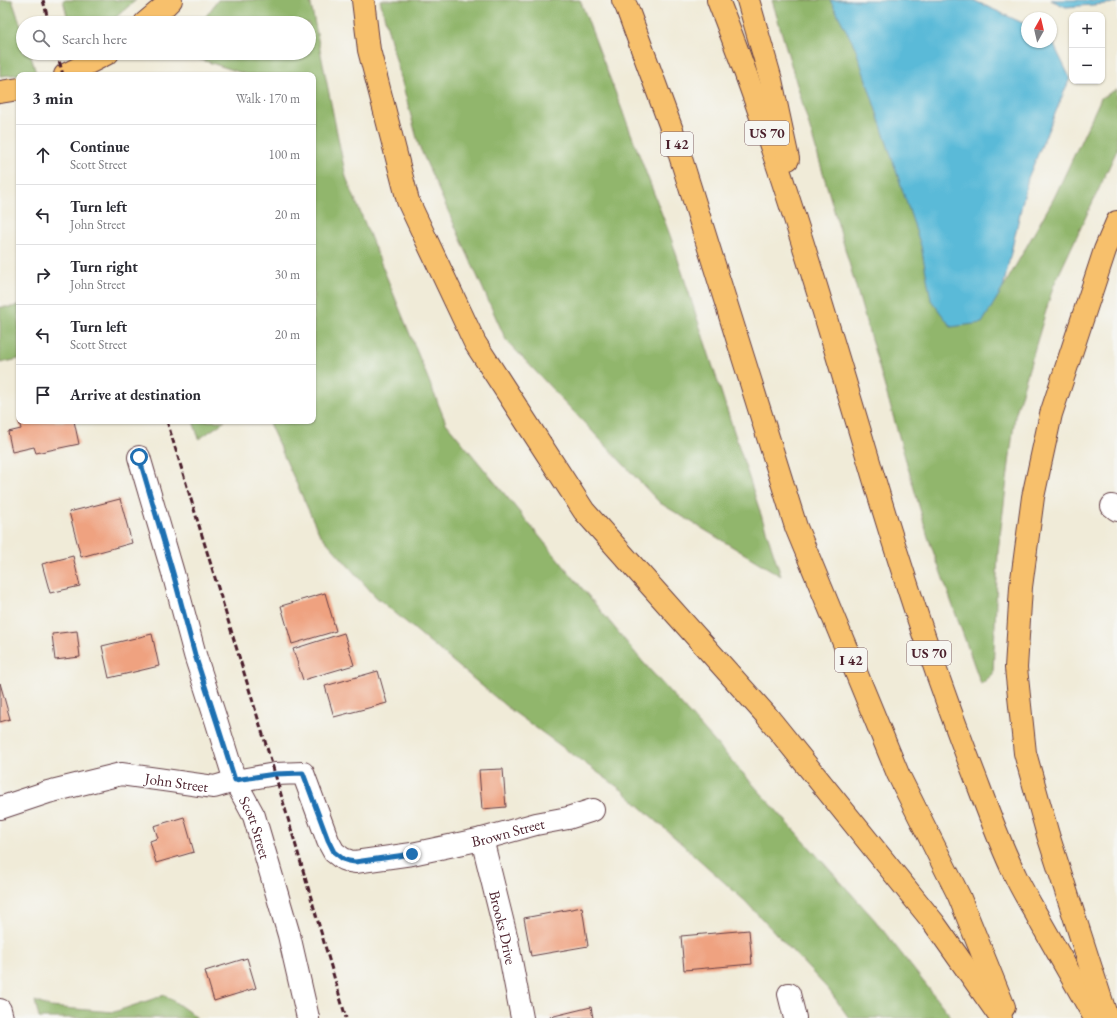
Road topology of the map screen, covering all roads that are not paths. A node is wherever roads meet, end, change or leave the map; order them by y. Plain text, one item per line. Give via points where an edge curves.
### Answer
1 (171, 0) edge
2 (362, 0) edge
3 (622, 0) edge
4 (718, 0) edge
5 (748, 0) edge
6 (153, 16) edge
7 (94, 60) edge
8 (71, 72) edge
9 (16, 89) edge
10 (0, 92) edge
11 (1117, 222) edge
12 (810, 268) junction
13 (139, 457) dead end
14 (235, 780) junction
15 (0, 808) edge
16 (593, 810) dead end
17 (482, 838) junction
18 (423, 852) joint
19 (789, 994) dead end
20 (0, 1010) edge
21 (2, 1018) edge
22 (308, 1018) edge
23 (522, 1018) edge
24 (795, 1018) edge
25 (1001, 1018) edge
26 (1009, 1018) edge
27 (1095, 1018) edge
28 (1107, 1018) edge

1 - 6 highway
2 - 25 highway via 369,50 408,201 475,343 584,511 767,716 934,923
3 - 26 highway, I 42 via 673,133 796,527 898,774 959,896
4 - 12 highway, US 70 via 763,122
5 - 12 highway via 771,80
7 - 8 highway
9 - 10 highway
11 - 28 highway via 1105,250 1051,414 1033,497 1021,587 1016,668 1025,753 1048,836
12 - 27 highway, US 70 via 904,576 956,728 1015,877
13 - 14 street, Scott Street via 195,655
14 - 15 street, John Street via 214,787 121,774 48,792
14 - 18 street, John Street via 303,773 328,840 334,852 343,859 355,862
14 - 22 street, Scott Street via 254,816 289,935
16 - 17 street, Brown Street
17 - 18 street, Brown Street
17 - 23 street, Brooks Drive via 507,940
19 - 24 street
20 - 21 street

